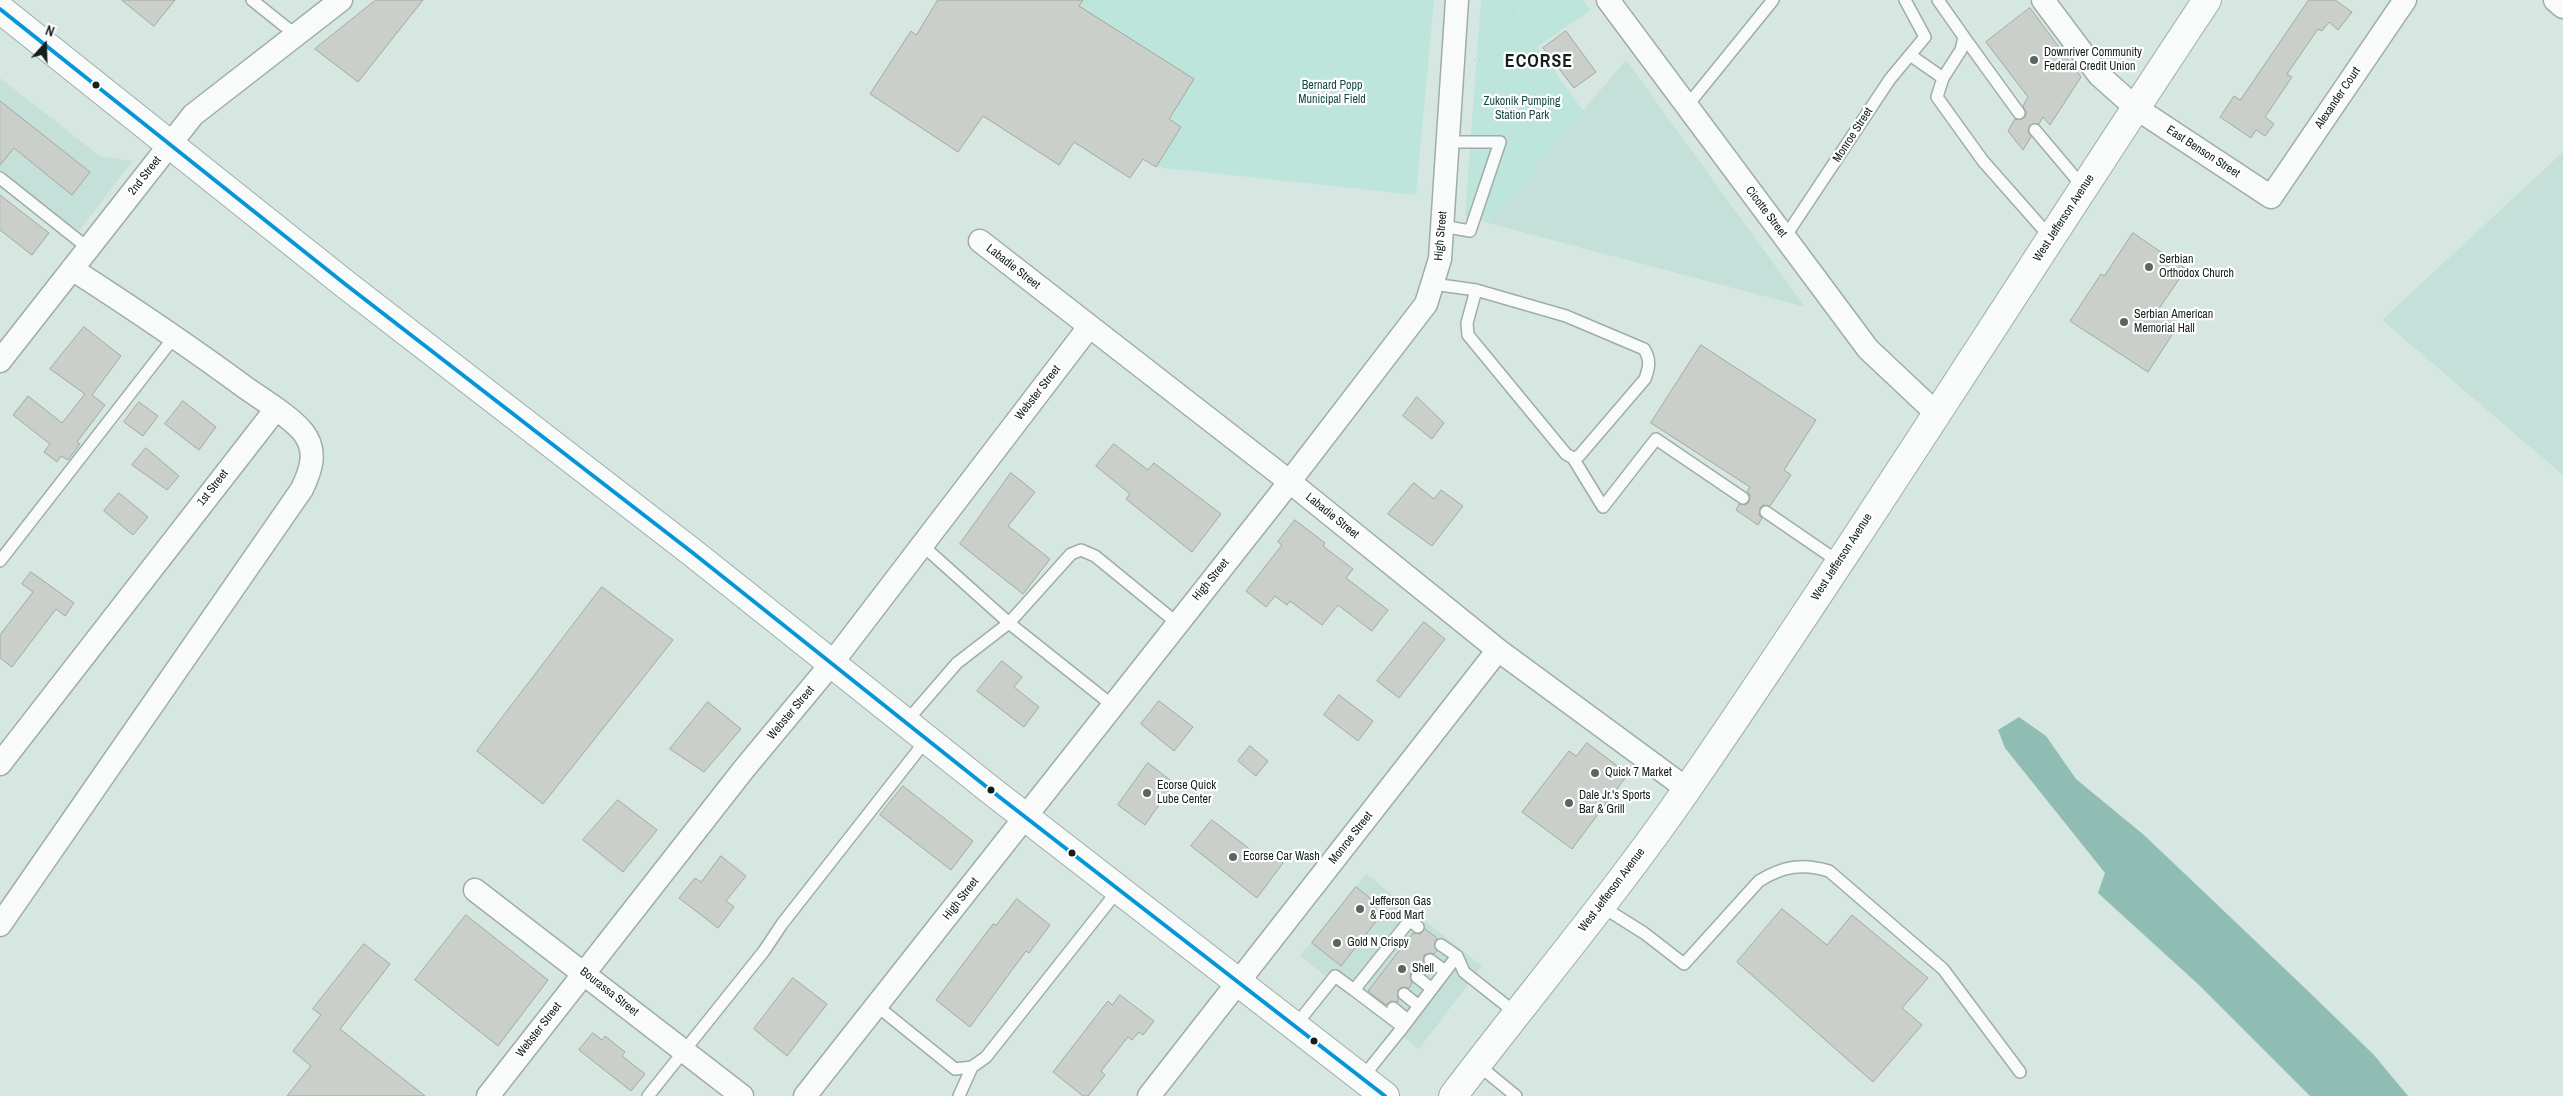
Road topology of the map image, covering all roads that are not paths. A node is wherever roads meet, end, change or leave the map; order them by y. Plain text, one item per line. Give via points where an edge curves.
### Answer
1 (252, 0) edge
2 (341, 0) edge
3 (1456, 0) edge
4 (1608, 0) edge
5 (1773, 0) edge
6 (1905, 0) edge
7 (1938, 0) edge
8 (2043, 0) edge
9 (2207, 0) edge
10 (2405, 0) edge
11 (2555, 0) edge
12 (2563, 6) edge
13 (0, 9) edge
14 (297, 36) junction
15 (1964, 37) junction
16 (1910, 55) junction
17 (1943, 78) junction
18 (1688, 106) junction
19 (2136, 108) junction
20 (2019, 113) dead end
21 (2035, 130) dead end
22 (1447, 142) junction
23 (171, 143) junction
24 (0, 178) edge
25 (2084, 187) junction
26 (2271, 197) joint
27 (1442, 226) junction
28 (1785, 238) junction
29 (2051, 238) junction
30 (980, 241) dead end
31 (88, 248) junction
32 (72, 270) junction
33 (1433, 284) junction
34 (1476, 290) junction
35 (1089, 327) junction
36 (175, 336) junction
37 (0, 361) edge
38 (276, 409) junction
39 (1936, 413) junction
40 (1573, 458) junction
41 (1290, 482) junction
42 (1743, 498) dead end
43 (1766, 512) dead end
44 (922, 545) junction
45 (0, 562) edge
46 (1839, 562) junction
47 (1009, 623) junction
48 (1177, 624) junction
49 (1498, 650) junction
50 (832, 663) junction
51 (1112, 705) junction
52 (906, 722) junction
53 (927, 739) junction
54 (0, 764) edge
55 (1687, 789) junction
56 (1025, 816) junction
57 (1119, 889) junction
58 (475, 890) dead end
59 (1601, 906) junction
60 (0, 925) edge
61 (1418, 927) dead end
62 (1442, 945) dead end
63 (1456, 956) junction
64 (1430, 960) dead end
65 (1445, 971) junction
66 (584, 973) junction
67 (1417, 977) dead end
68 (1238, 981) junction
69 (1361, 988) junction
70 (1432, 989) junction
71 (1404, 994) dead end
72 (877, 1006) junction
73 (1419, 1006) junction
74 (1393, 1008) dead end
75 (1517, 1014) junction
76 (1406, 1024) junction
77 (1295, 1026) junction
78 (684, 1051) junction
79 (1477, 1064) junction
80 (972, 1067) junction
81 (2020, 1072) dead end
82 (1362, 1078) junction
83 (488, 1096) edge
84 (648, 1096) edge
85 (742, 1096) edge
86 (805, 1096) edge
87 (960, 1096) edge
88 (1149, 1096) edge
89 (1385, 1096) edge
90 (1453, 1096) edge
91 (1516, 1096) edge

1 - 14 lane
2 - 14 street, 2nd Street
3 - 22 street, High Street
4 - 18 street, Cicotte Street
5 - 18 lane
6 - 16 lane, Monroe Street via 1925,37
7 - 15 lane
8 - 19 street, East Benson Street via 2098,75
9 - 19 main road, West Jefferson Avenue
10 - 26 street, Alexander Court
11 - 12 street
13 - 23 main road
14 - 23 street, 2nd Street via 192,115
15 - 17 lane via 1961,50
15 - 20 lane
16 - 17 lane
16 - 28 lane, Monroe Street via 1890,79
17 - 29 lane via 1938,97 1983,161
18 - 28 street, Cicotte Street
19 - 25 main road, West Jefferson Avenue
19 - 26 street, East Benson Street
21 - 25 lane
22 - 27 street, High Street
22 - 27 lane via 1500,142 1470,231
23 - 31 street, 2nd Street
23 - 50 main road via 345,284
24 - 31 lane
25 - 29 main road, West Jefferson Avenue
27 - 33 street, High Street via 1440,259
28 - 39 street, Cicotte Street via 1868,349
29 - 39 main road, West Jefferson Avenue
30 - 35 street, Labadie Street
31 - 32 street, 2nd Street
32 - 36 street
32 - 37 street, 2nd Street
33 - 34 lane
33 - 41 street, High Street via 1417,317
34 - 40 lane via 1467,323 1468,335 1566,454
34 - 40 lane via 1566,316 1644,349 1649,367 1646,379 1579,456
35 - 41 street, Labadie Street
35 - 44 street, Webster Street
36 - 38 street
36 - 45 lane
38 - 54 street, 1st Street
38 - 60 street via 304,432 313,452 310,472 302,489
39 - 46 main road, West Jefferson Avenue
40 - 42 lane via 1603,507 1656,439
41 - 48 street, High Street
41 - 49 street, Labadie Street
43 - 46 lane
44 - 47 lane
44 - 50 street, Webster Street
46 - 55 main road, West Jefferson Avenue
47 - 48 lane via 1071,554 1081,550 1095,556
47 - 51 lane
47 - 52 lane via 957,663
48 - 51 street, High Street
49 - 55 street, Labadie Street
49 - 68 street, Monroe Street
50 - 52 main road
50 - 66 street, Webster Street
51 - 56 street, High Street
52 - 53 main road
53 - 56 main road
53 - 78 lane
55 - 59 main road, West Jefferson Avenue
56 - 57 main road
56 - 72 street, High Street
57 - 68 main road
57 - 80 lane via 986,1057
58 - 66 street, Bourassa Street
59 - 75 main road, West Jefferson Avenue
59 - 81 lane via 1684,964 1759,881 1774,871 1795,866 1814,866 1829,871 1943,968
61 - 69 lane via 1410,920 1402,938
62 - 63 lane
63 - 65 lane
63 - 75 lane via 1464,972
64 - 65 lane
65 - 70 lane
66 - 78 street, Bourassa Street
66 - 83 street, Webster Street
67 - 70 lane
68 - 77 main road
68 - 88 street, Monroe Street
69 - 76 lane
69 - 77 lane via 1335,976
70 - 73 lane
71 - 73 lane
72 - 80 lane via 955,1069
72 - 86 street, High Street
73 - 76 lane
74 - 76 lane
75 - 79 main road, West Jefferson Avenue
76 - 82 lane
77 - 82 main road
78 - 84 lane
78 - 85 street, Bourassa Street
79 - 90 main road, West Jefferson Avenue
79 - 91 lane
80 - 87 lane
82 - 89 main road

